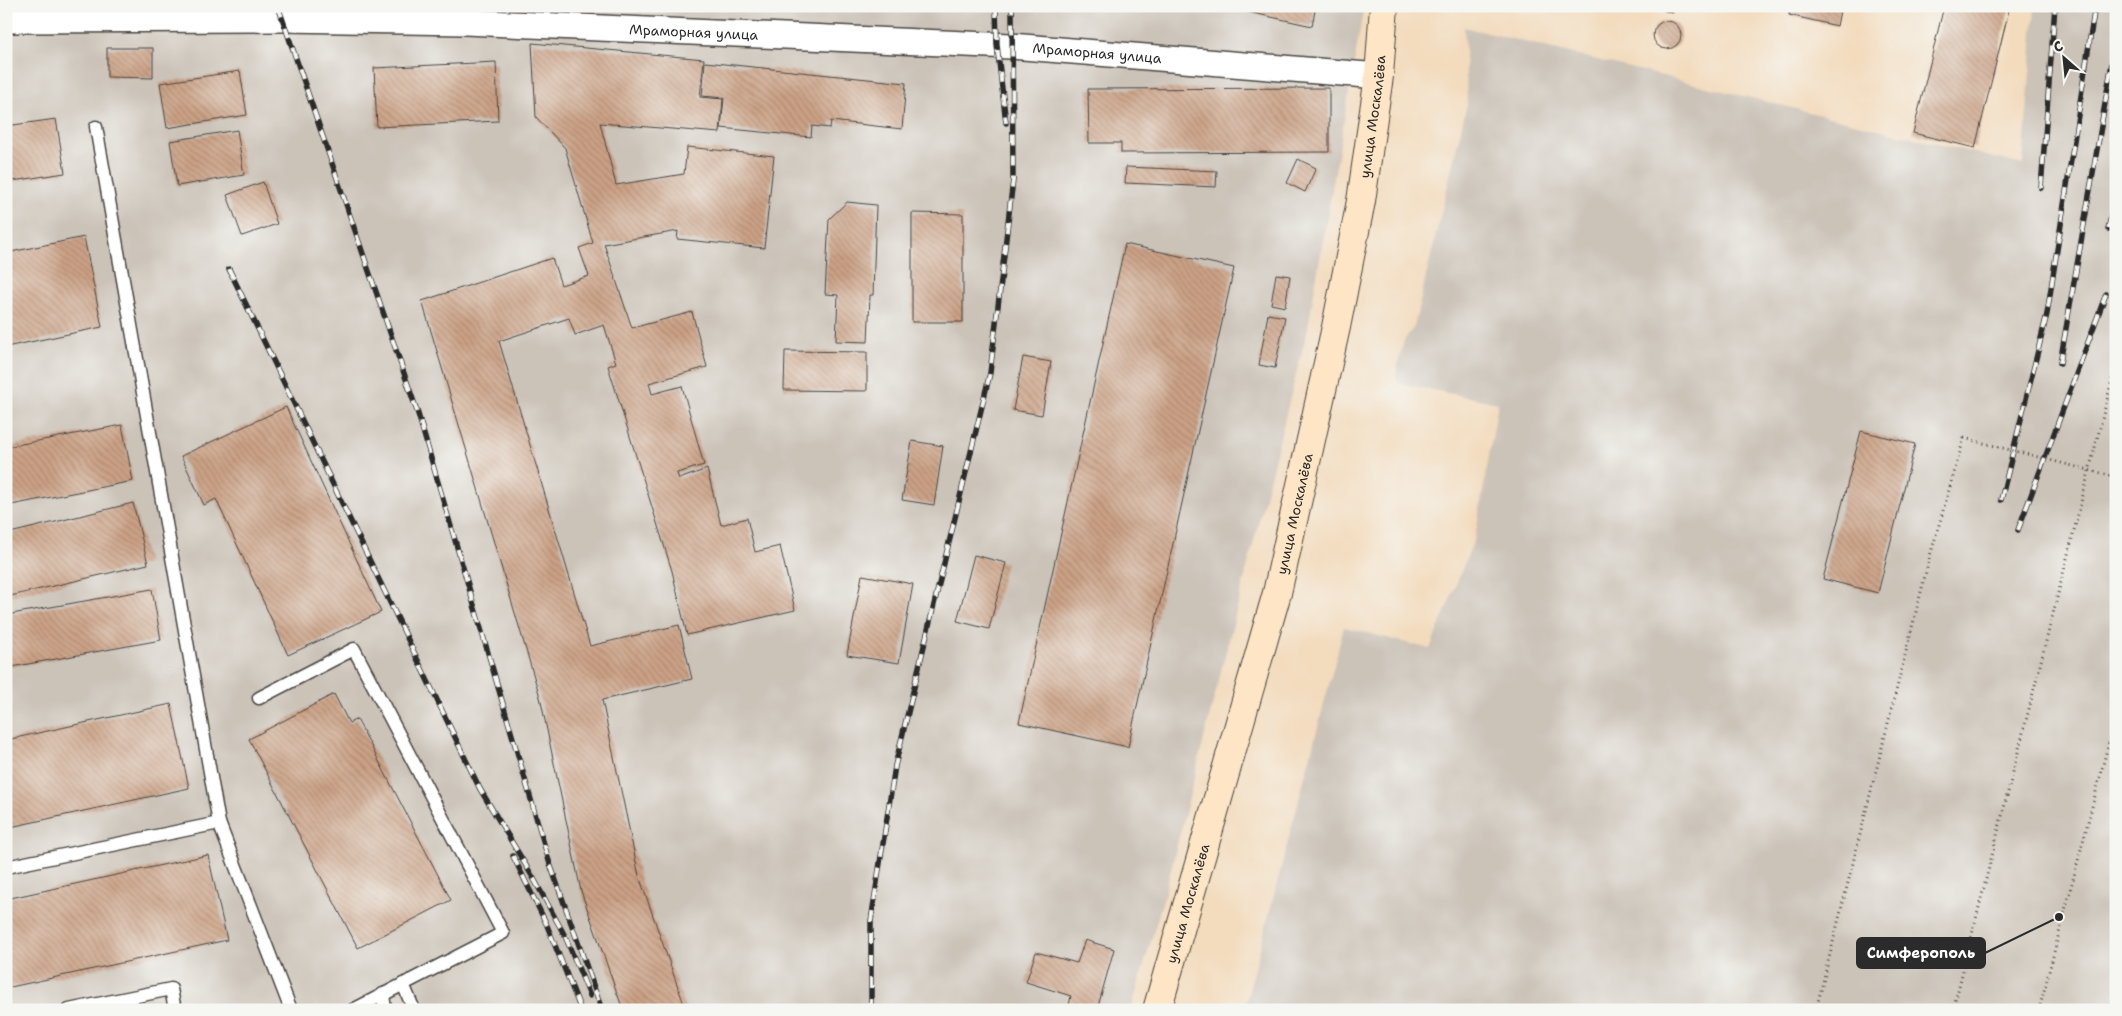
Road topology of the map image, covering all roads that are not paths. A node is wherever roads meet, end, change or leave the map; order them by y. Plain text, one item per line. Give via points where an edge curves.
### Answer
1 (1384, 6) edge
2 (6, 20) edge
3 (1379, 76) junction
4 (96, 127) dead end
5 (260, 698) dead end
6 (219, 823) junction
7 (6, 867) edge
8 (402, 984) junction
9 (383, 994) junction
10 (69, 1010) edge
11 (175, 1010) edge
12 (290, 1010) edge
13 (352, 1010) edge
14 (385, 1010) edge
15 (414, 1010) edge
16 (1157, 1010) edge

1 - 3 main road, улица Москалёва
2 - 3 street, Мраморная улица via 283,19 485,23 1011,46
3 - 16 main road, улица Москалёва via 1362,201 1277,593
4 - 6 lane
5 - 8 lane via 354,649 503,933
6 - 7 lane
6 - 12 lane
8 - 9 lane
8 - 15 lane
9 - 13 lane
9 - 14 lane
10 - 11 lane via 170,989

